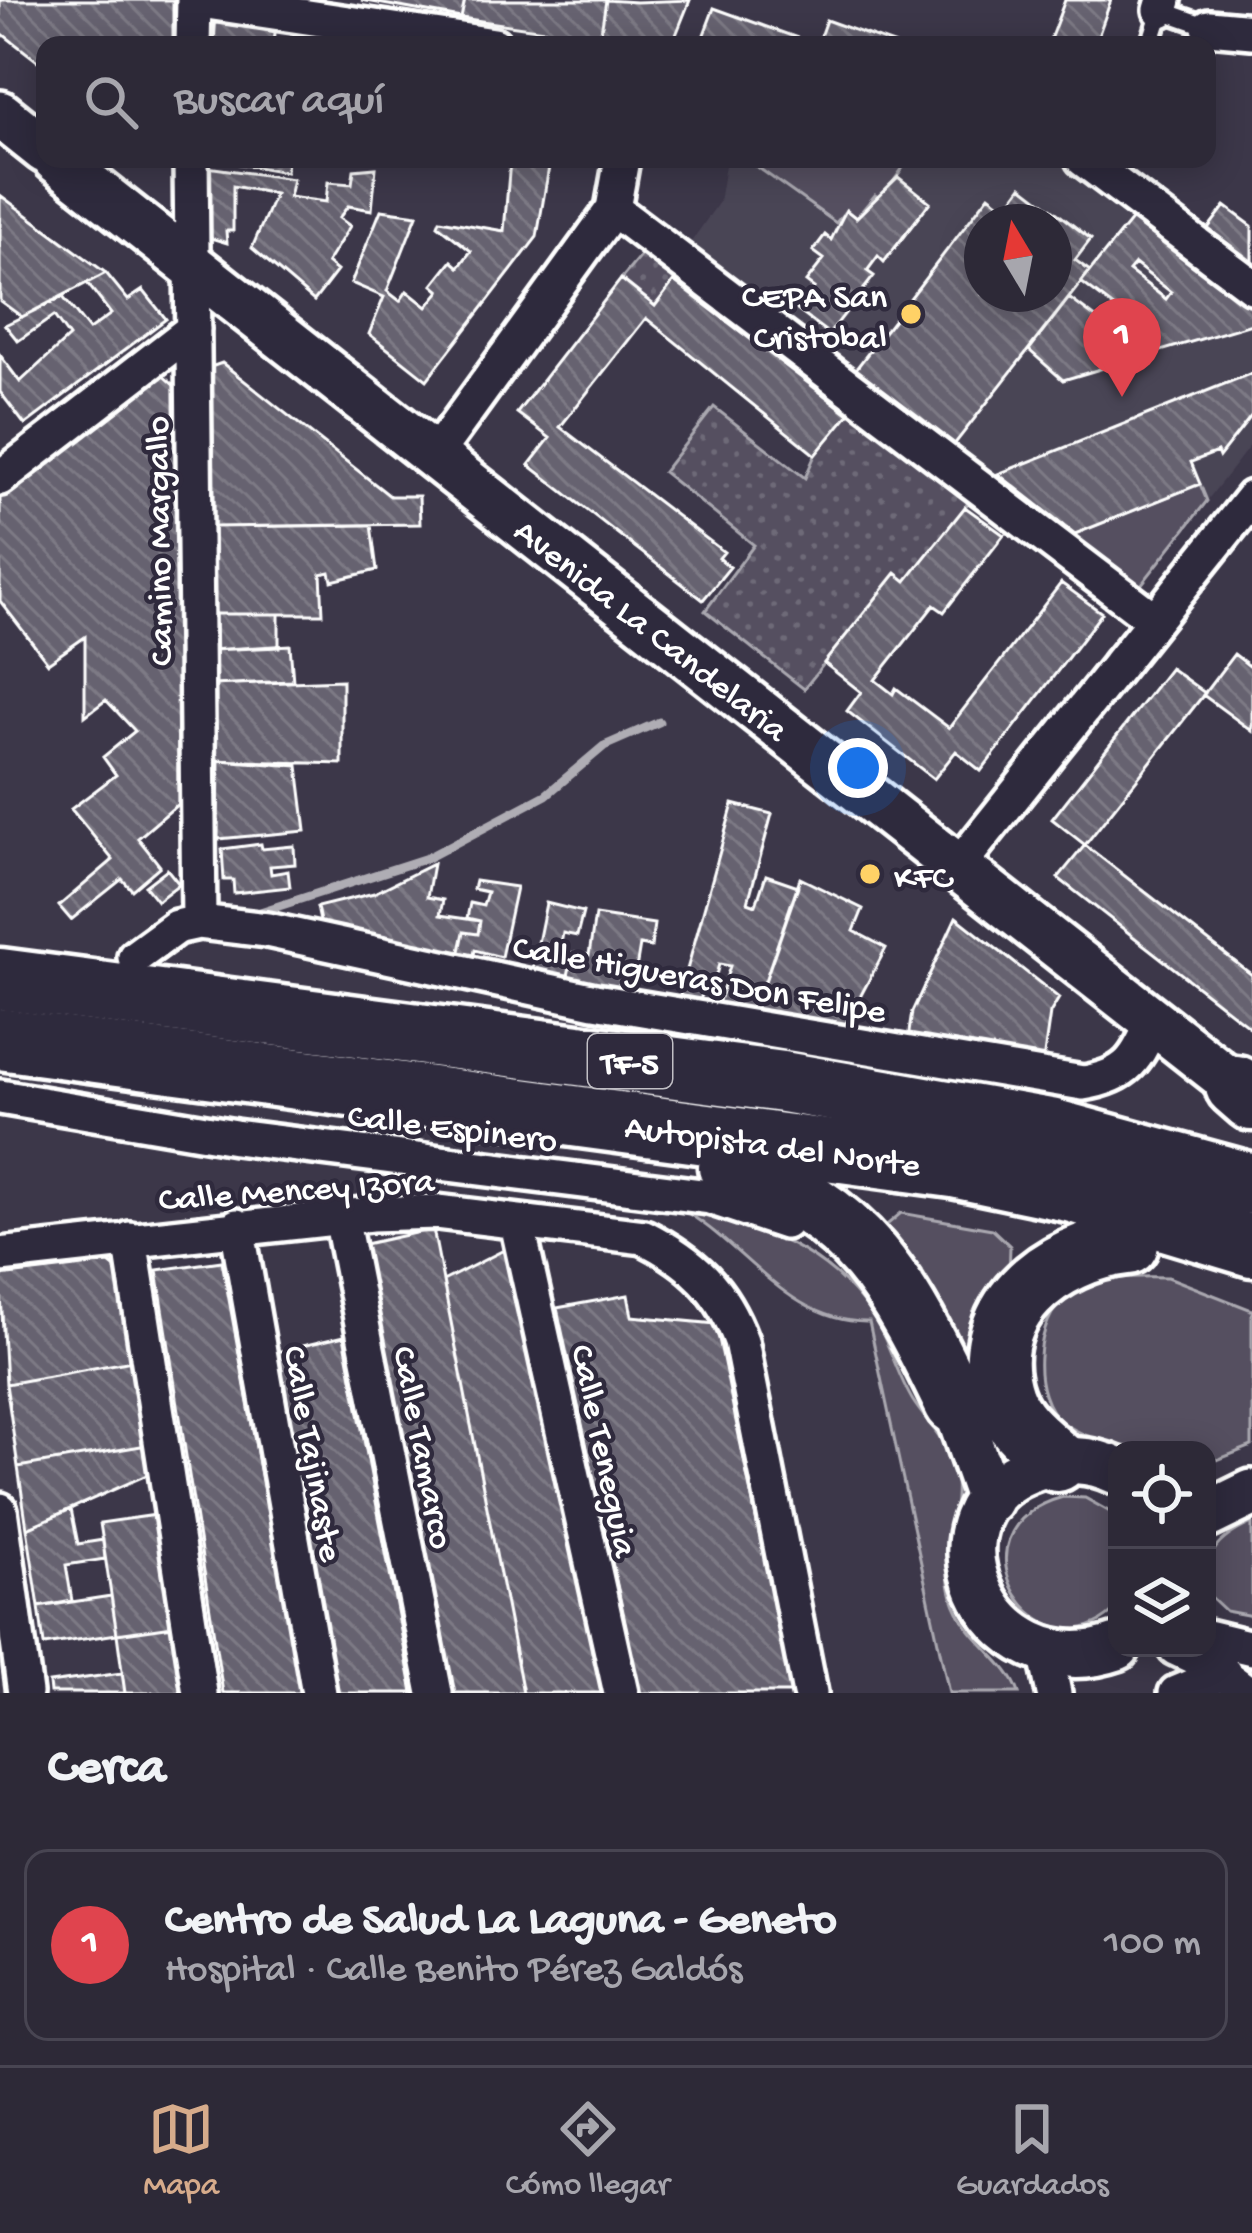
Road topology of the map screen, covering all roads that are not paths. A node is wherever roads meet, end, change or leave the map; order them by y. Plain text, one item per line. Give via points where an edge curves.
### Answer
1 (194, 0) edge
2 (1162, 5) edge
3 (1252, 31) edge
4 (193, 36) edge
5 (434, 36) edge
6 (1153, 36) edge
7 (1206, 36) edge
8 (0, 114) edge
9 (36, 143) edge
10 (67, 168) edge
11 (191, 168) edge
12 (621, 168) edge
13 (1096, 168) edge
14 (614, 209) junction
15 (190, 268) junction
16 (1252, 286) edge
17 (193, 329) junction
18 (434, 456) junction
19 (0, 478) edge
20 (1252, 498) edge
21 (1152, 618) junction
22 (959, 865) junction
23 (200, 922) junction
24 (135, 957) dead end
25 (0, 979) edge
26 (1154, 1018) junction
27 (0, 1039) edge
28 (1247, 1093) edge
29 (442, 1096) junction
30 (0, 1097) edge
31 (729, 1167) junction
32 (1252, 1184) edge
33 (341, 1217) junction
34 (517, 1223) junction
35 (237, 1226) junction
36 (130, 1239) junction
37 (1128, 1244) junction
38 (1252, 1246) edge
39 (0, 1255) edge
40 (1252, 1280) edge
41 (955, 1403) junction
42 (1057, 1461) junction
43 (1108, 1469) edge
44 (1252, 1472) edge
45 (1216, 1483) edge
46 (1252, 1493) edge
47 (989, 1500) junction
48 (0, 1510) edge
49 (1216, 1511) edge
50 (1216, 1639) edge
51 (1252, 1648) edge
52 (1108, 1649) edge
53 (1191, 1657) edge
54 (1050, 1674) edge
55 (1236, 1683) edge
56 (26, 1693) edge
57 (200, 1693) edge
58 (320, 1693) edge
59 (435, 1693) edge
60 (621, 1693) edge
61 (810, 1693) edge
62 (1176, 1693) edge

1 - 4 street
1 - 5 street
2 - 6 lane
2 - 7 lane
3 - 7 street
8 - 9 street
10 - 15 street, Avenida La Candelaria
11 - 15 street, Camino Margallo
12 - 14 street
13 - 16 street
14 - 18 street
14 - 21 street
15 - 17 street, Camino Margallo
15 - 18 street, Avenida La Candelaria
17 - 19 street
17 - 23 street, Camino Margallo
18 - 22 street, Avenida La Candelaria
20 - 21 street
21 - 22 street
22 - 26 street, Avenida La Candelaria
23 - 24 street via 176,927
23 - 26 street, Calle Higueras Don Felipe via 596,1001 1083,1083 1132,1067
25 - 32 highway, Autopista del Norte / TF-5 via 783,1082 1050,1129
26 - 28 street, Avenida La Candelaria
27 - 29 highway, Autopista del Norte / TF-5
29 - 31 highway via 534,1142
29 - 38 highway, Autopista del Norte / TF-5 via 953,1167 1094,1198
30 - 41 street, Calle Espinero via 760,1209 856,1269
31 - 37 highway via 833,1180
31 - 41 highway via 774,1182 861,1240 906,1300
33 - 34 street, Calle Mencey Izora via 437,1212
33 - 35 street, Calle Mencey Izora
33 - 59 street, Calle Tamarco
34 - 60 street, Calle Teneguia
34 - 61 street, Calle Mencey Izora via 656,1243 727,1302
35 - 36 street, Calle Mencey Izora
35 - 58 street, Calle Tajinaste
36 - 39 street, Calle Mencey Izora
36 - 57 street
37 - 40 highway
37 - 42 highway via 1066,1259 1030,1284 1005,1319 996,1364 1004,1401
41 - 47 street
42 - 43 street
42 - 47 street via 1022,1472
44 - 45 street
46 - 49 street
47 - 54 street via 971,1546 979,1601
48 - 56 street
50 - 51 street
52 - 54 street
53 - 55 street
55 - 62 street

